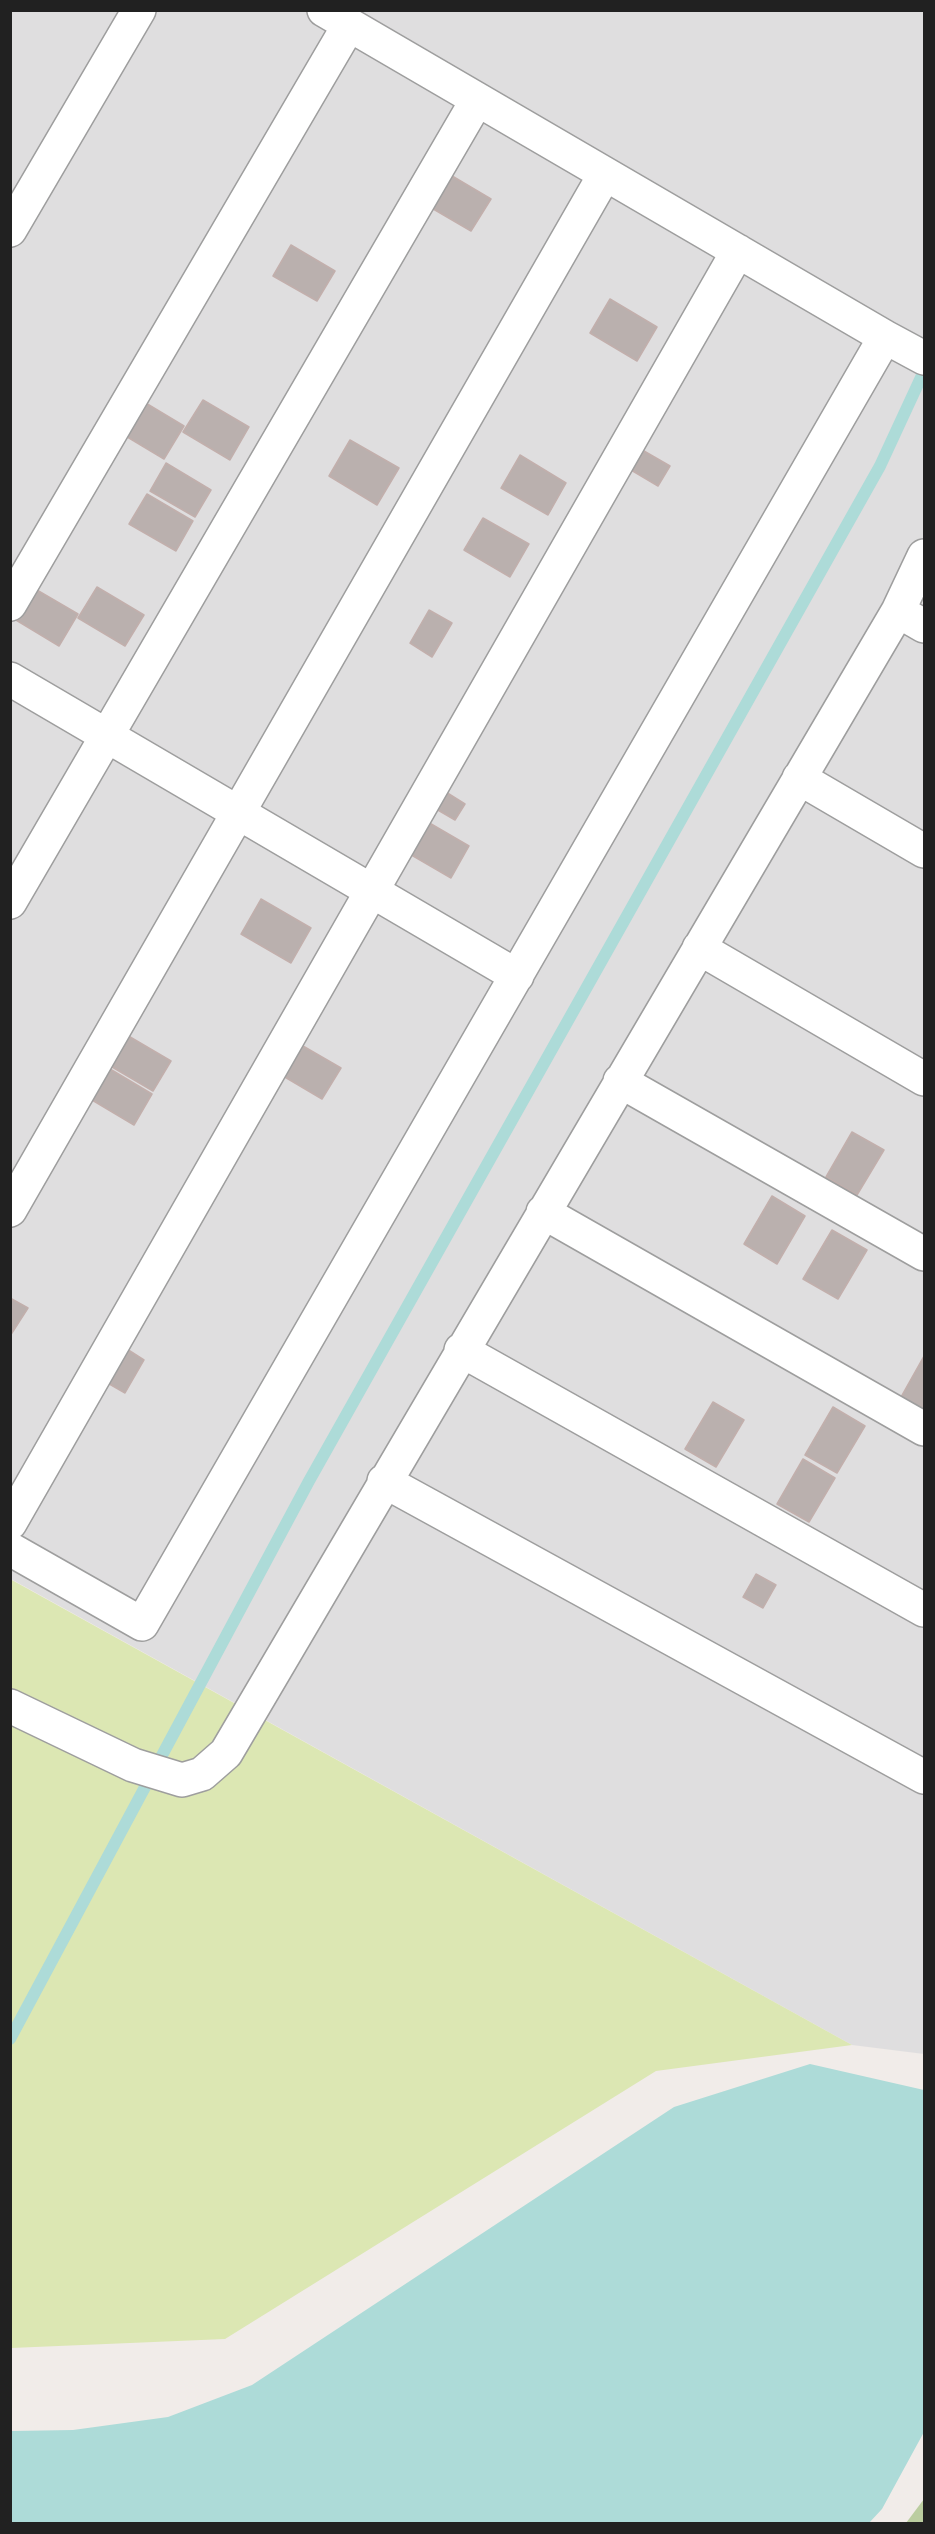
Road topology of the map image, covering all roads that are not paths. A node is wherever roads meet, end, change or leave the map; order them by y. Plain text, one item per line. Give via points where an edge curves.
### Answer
1 (139, 10) edge
2 (337, 18) edge
3 (477, 100) junction
4 (605, 174) junction
5 (10, 230) edge
6 (738, 251) junction
7 (891, 340) junction
8 (924, 358) edge
9 (924, 556) edge
10 (10, 604) edge
11 (911, 619) edge
12 (10, 679) edge
13 (107, 736) junction
14 (799, 778) junction
15 (238, 813) junction
16 (924, 851) edge
17 (372, 892) junction
18 (10, 902) edge
19 (699, 948) junction
20 (517, 976) junction
21 (924, 1078) edge
22 (620, 1081) junction
23 (10, 1210) edge
24 (543, 1212) junction
25 (924, 1254) edge
26 (461, 1350) junction
27 (924, 1429) edge
28 (384, 1481) junction
29 (10, 1523) edge
30 (10, 1549) edge
31 (924, 1610) edge
32 (10, 1706) edge
33 (924, 1777) edge

1 - 5 street
2 - 3 street
2 - 10 street
3 - 4 street
3 - 13 street
4 - 6 street
4 - 15 street
6 - 7 street
6 - 17 street
7 - 8 street
7 - 20 street
9 - 11 street
11 - 14 street
12 - 13 street
13 - 15 street
13 - 18 street
14 - 16 street
14 - 19 street
15 - 17 street
15 - 23 street
17 - 20 street
17 - 29 street
19 - 21 street
19 - 22 street
20 - 30 street via 142,1624
22 - 24 street
22 - 25 street
24 - 26 street
24 - 27 street
26 - 28 street
26 - 31 street
28 - 32 street via 226,1753 202,1774 182,1780 133,1766
28 - 33 street

